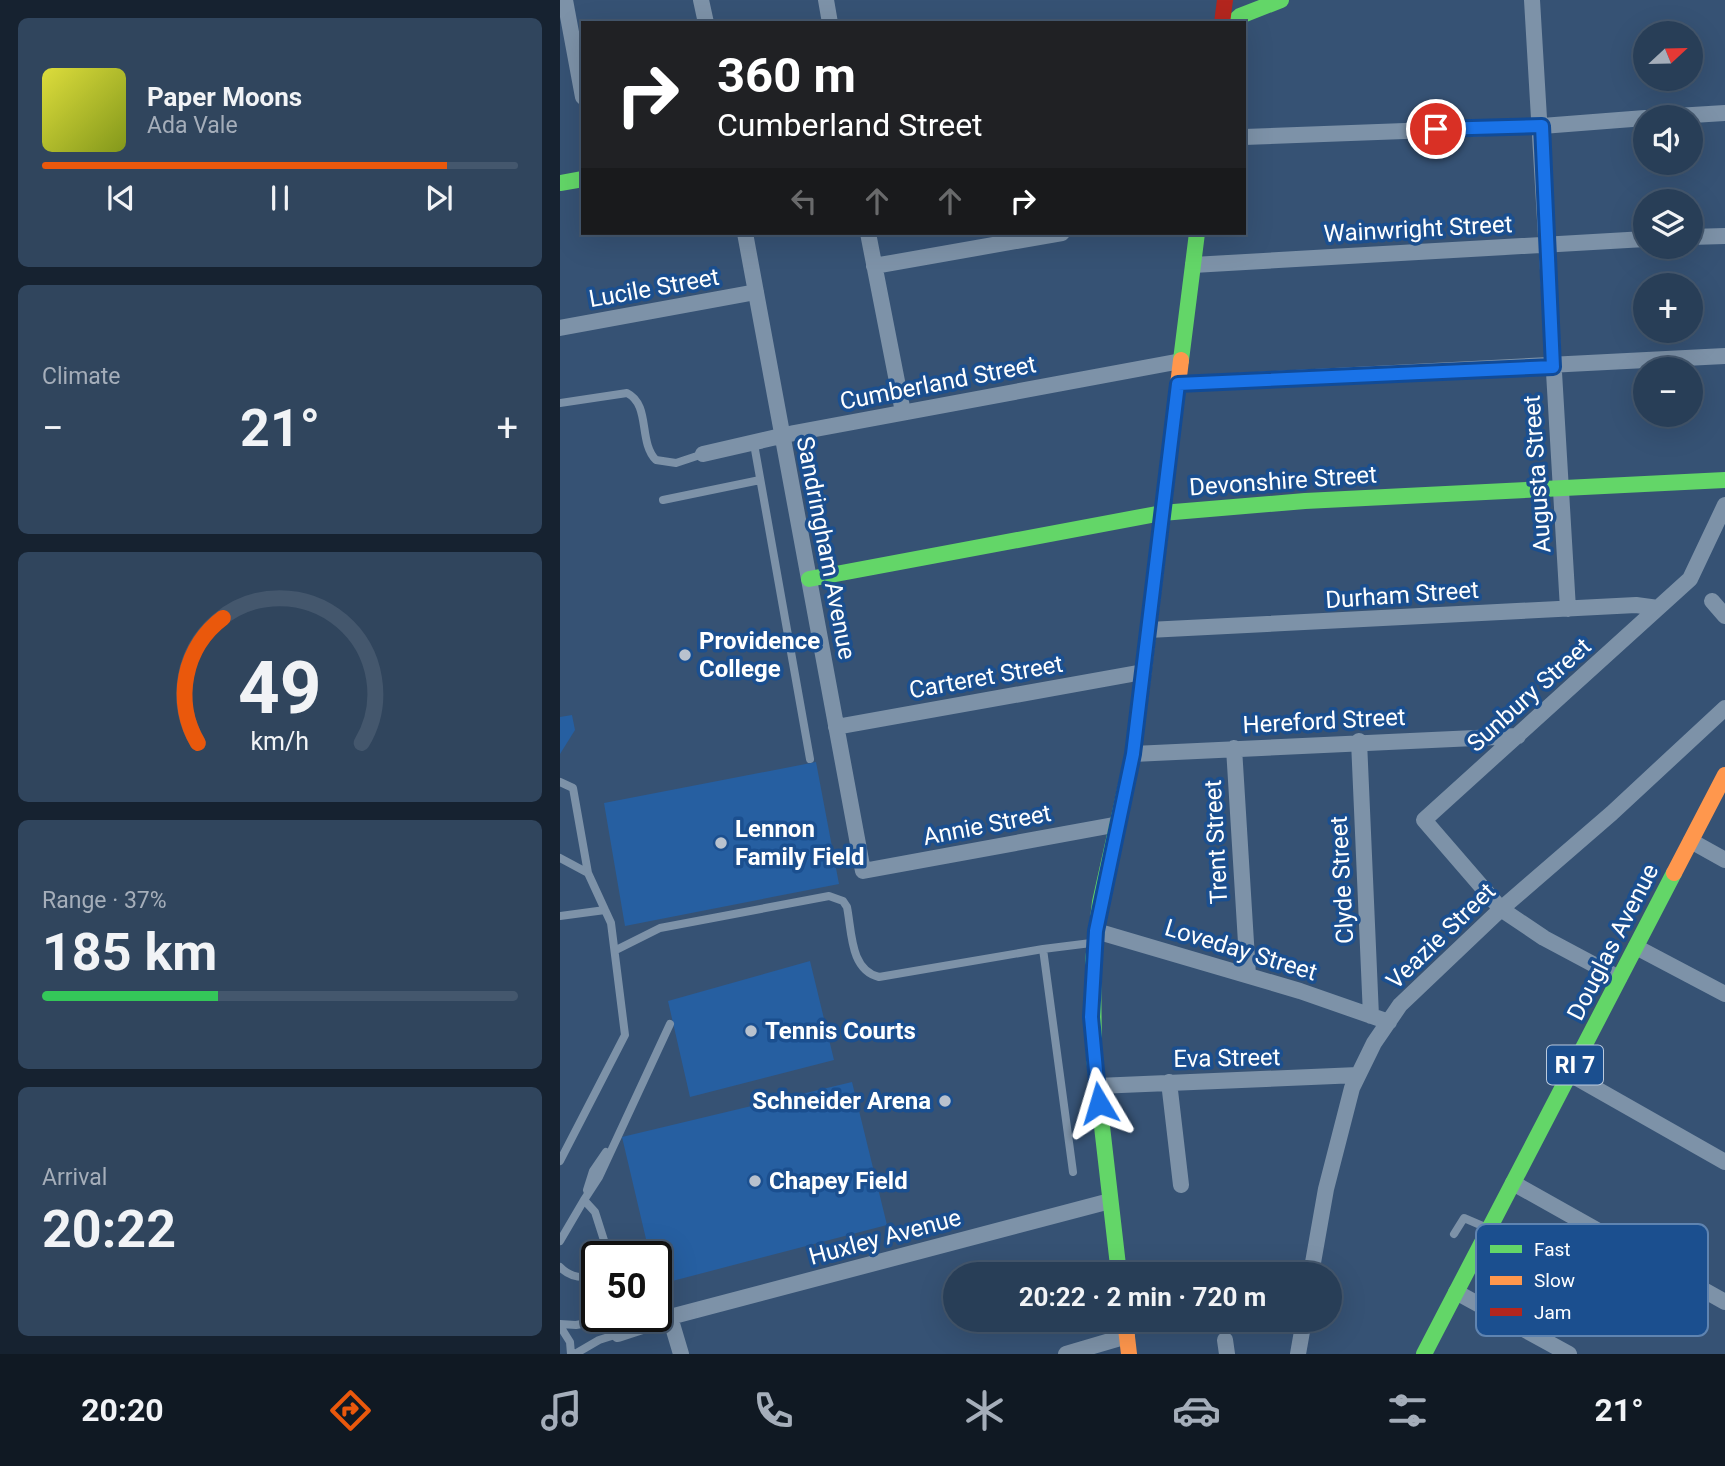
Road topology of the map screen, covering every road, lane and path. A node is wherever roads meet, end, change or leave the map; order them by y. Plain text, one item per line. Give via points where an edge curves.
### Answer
1 (565, 0) edge
2 (701, 0) edge
3 (826, 0) edge
4 (1225, 0) edge
5 (1281, 0) edge
6 (1532, 0) edge
7 (706, 21) edge
8 (830, 21) edge
9 (1222, 21) edge
10 (1234, 21) edge
11 (581, 86) edge
12 (1725, 113) edge
13 (1703, 114) edge
14 (1633, 119) edge
15 (1542, 126) junction
16 (1246, 137) edge
17 (581, 179) edge
18 (560, 183) edge
19 (745, 235) edge
20 (868, 235) edge
21 (1051, 235) edge
22 (1196, 235) edge
23 (1725, 236) edge
24 (1703, 237) edge
25 (1633, 240) edge
26 (1548, 244) junction
27 (1193, 265) junction
28 (874, 266) junction
29 (755, 292) junction
30 (560, 328) edge
31 (1725, 356) edge
32 (1181, 361) junction
33 (1553, 367) junction
34 (1178, 384) junction
35 (560, 402) edge
36 (903, 412) junction
37 (781, 436) junction
38 (754, 444) junction
39 (704, 454) joint
40 (761, 480) junction
41 (1725, 480) edge
42 (1562, 490) junction
43 (663, 499) dead end
44 (1725, 505) edge
45 (1162, 513) junction
46 (809, 579) junction
47 (1712, 601) dead end
48 (1658, 608) junction
49 (1568, 609) junction
50 (1725, 615) edge
51 (1148, 630) junction
52 (1143, 672) junction
53 (1725, 708) edge
54 (836, 727) junction
55 (1518, 736) junction
56 (1359, 741) junction
57 (1234, 748) junction
58 (1133, 754) junction
59 (810, 759) dead end
60 (1725, 775) edge
61 (560, 782) edge
62 (1119, 824) junction
63 (1691, 841) junction
64 (560, 858) edge
65 (1725, 860) edge
66 (863, 871) joint
67 (587, 873) junction
68 (1501, 909) junction
69 (605, 910) junction
70 (560, 916) edge
71 (1095, 937) junction
72 (1636, 947) junction
73 (1043, 949) junction
74 (616, 950) junction
75 (1248, 975) junction
76 (1619, 978) junction
77 (1725, 994) edge
78 (1371, 1016) junction
79 (1389, 1022) junction
80 (670, 1024) dead end
81 (1570, 1074) junction
82 (1358, 1075) junction
83 (1169, 1082) junction
84 (1097, 1086) junction
85 (560, 1161) edge
86 (1725, 1162) edge
87 (1073, 1172) dead end
88 (1513, 1183) junction
89 (1181, 1185) dead end
90 (584, 1199) junction
91 (1110, 1201) junction
92 (1476, 1224) edge
93 (1493, 1224) edge
94 (1586, 1224) edge
95 (1454, 1234) dead end
96 (560, 1241) edge
97 (604, 1241) edge
98 (1476, 1256) edge
99 (1118, 1262) edge
100 (1313, 1262) edge
101 (560, 1268) edge
102 (581, 1278) edge
103 (1456, 1292) junction
104 (1708, 1292) edge
105 (1725, 1302) edge
106 (1476, 1303) edge
107 (672, 1316) edge
108 (672, 1324) edge
109 (560, 1325) edge
110 (581, 1325) edge
111 (609, 1332) edge
112 (1126, 1332) edge
113 (1302, 1332) edge
114 (1127, 1336) junction
115 (1536, 1336) edge
116 (573, 1354) edge
117 (681, 1354) edge
118 (1066, 1354) edge
119 (1129, 1354) edge
120 (1298, 1354) edge
121 (1423, 1354) edge
122 (1569, 1354) edge

1 - 11 street
2 - 7 street
3 - 8 street
4 - 9 main road
5 - 10 main road
6 - 15 street, Augusta Street
12 - 13 street
14 - 15 street
15 - 16 street
15 - 26 street, Augusta Street
17 - 18 main road
19 - 29 street, Sandringham Avenue
20 - 28 street
21 - 28 street
22 - 27 main road
23 - 24 street
25 - 26 street, Wainwright Street
26 - 27 street, Wainwright Street
26 - 33 street, Augusta Street
27 - 32 main road
28 - 36 street
29 - 30 street, Lucile Street
29 - 37 street, Sandringham Avenue
31 - 33 street
32 - 34 main road
32 - 36 street, Cumberland Street
33 - 34 street
33 - 42 street, Augusta Street
34 - 45 main road
35 - 39 lane via 626,393 638,403 648,450 656,460 676,463
36 - 37 street, Cumberland Street
37 - 38 street, Cumberland Street
37 - 46 street, Sandringham Avenue
38 - 39 street, Cumberland Street
38 - 40 lane
40 - 43 lane
40 - 59 lane
41 - 42 main road, Devonshire Street
42 - 45 main road, Devonshire Street
42 - 49 street, Augusta Street
44 - 48 street, Sunbury Street via 1690,579
45 - 46 main road, Devonshire Street
45 - 51 main road
46 - 54 street, Sandringham Avenue
47 - 50 street
48 - 49 street, Durham Street
48 - 55 street, Sunbury Street
49 - 51 street, Durham Street
51 - 52 main road
52 - 54 street, Carteret Street
52 - 58 main road
53 - 68 street, Veazie Street
54 - 66 street, Sandringham Avenue
55 - 56 street, Hereford Street
55 - 68 street, Sunbury Street via 1424,820
56 - 57 street, Hereford Street
56 - 78 street, Clyde Street
57 - 58 street, Hereford Street
57 - 75 street, Trent Street
58 - 62 main road
60 - 63 main road, Douglas Avenue / RI 7
61 - 67 lane via 573,788
62 - 66 street, Annie Street
62 - 71 main road
63 - 65 street
63 - 72 main road, Douglas Avenue / RI 7
64 - 67 lane
67 - 69 lane
68 - 76 street
68 - 79 street, Veazie Street
69 - 70 lane
69 - 74 lane
71 - 73 lane
71 - 75 street, Loveday Street
71 - 84 main road via 1091,1017
72 - 76 main road, Douglas Avenue / RI 7
72 - 77 street
73 - 74 lane via 879,977 863,970 857,961 847,907 844,901 829,896 660,928
73 - 87 lane
74 - 85 lane via 625,1035
75 - 78 street, Loveday Street
76 - 81 main road, Douglas Avenue / RI 7
78 - 79 street, Loveday Street
79 - 82 street, Veazie Street
80 - 90 lane via 599,1177
81 - 86 street
81 - 88 main road, Douglas Avenue / RI 7
82 - 83 street, Eva Street via 1216,1084
82 - 100 street, Veazie Street via 1326,1189
83 - 84 street, Eva Street
83 - 89 street
84 - 91 main road
88 - 93 main road, Douglas Avenue / RI 7
88 - 94 street
90 - 96 lane
90 - 97 lane via 595,1212
91 - 99 main road
91 - 107 street, Huxley Avenue
92 - 95 lane via 1464,1218
98 - 103 main road, Douglas Avenue / RI 7
101 - 102 lane
103 - 106 street
103 - 121 main road, Douglas Avenue / RI 7
104 - 105 street
108 - 117 street
109 - 110 lane
109 - 116 lane
111 - 116 lane
112 - 114 main road
113 - 120 street
114 - 118 street
114 - 119 main road
115 - 122 street

